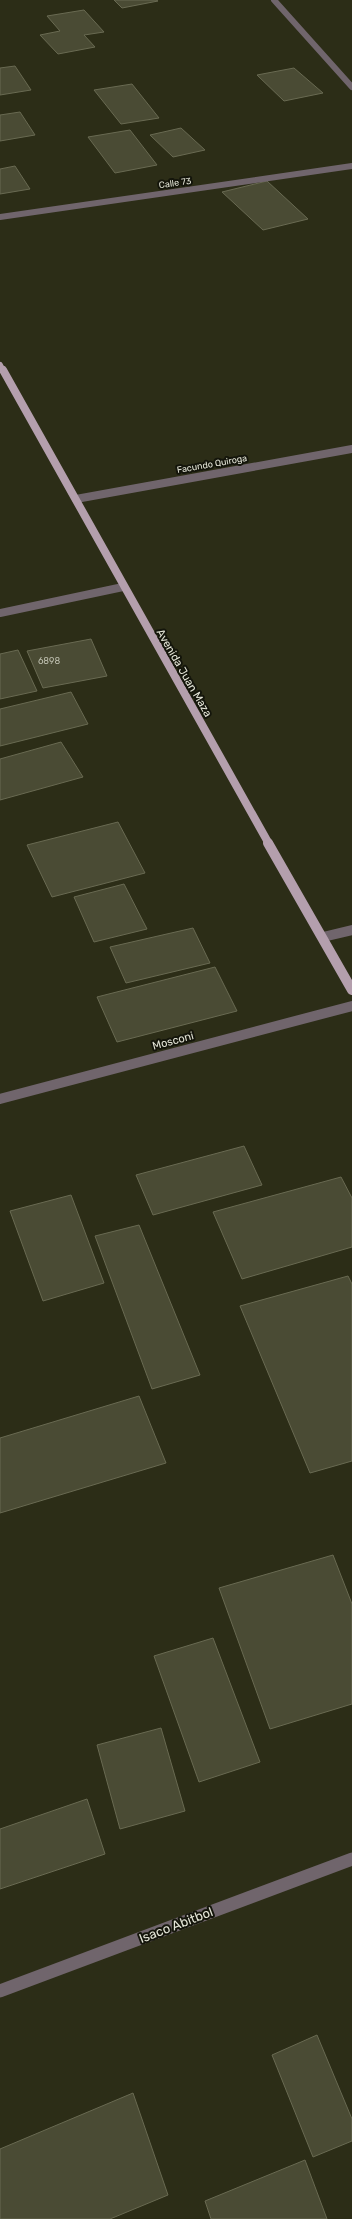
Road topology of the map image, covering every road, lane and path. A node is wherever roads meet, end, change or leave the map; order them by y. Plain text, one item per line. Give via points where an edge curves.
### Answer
1 (274, 0) edge
2 (352, 87) edge
3 (352, 166) edge
4 (0, 217) edge
5 (0, 365) edge
6 (352, 449) edge
7 (76, 499) junction
8 (123, 587) junction
9 (0, 613) edge
10 (352, 930) edge
11 (323, 937) junction
12 (352, 990) edge
13 (352, 1006) edge
14 (0, 1099) edge
15 (352, 1859) edge
16 (0, 1991) edge

1 - 2 street
3 - 4 street, Calle 73
5 - 7 main road, Avenida Juan Maza
6 - 7 street, Facundo Quiroga
7 - 8 main road, Avenida Juan Maza
8 - 9 street
8 - 11 main road, Avenida Juan Maza
10 - 11 street
11 - 12 main road, Avenida Juan Maza
13 - 14 street, Mosconi
15 - 16 street, Isaco Abitbol

